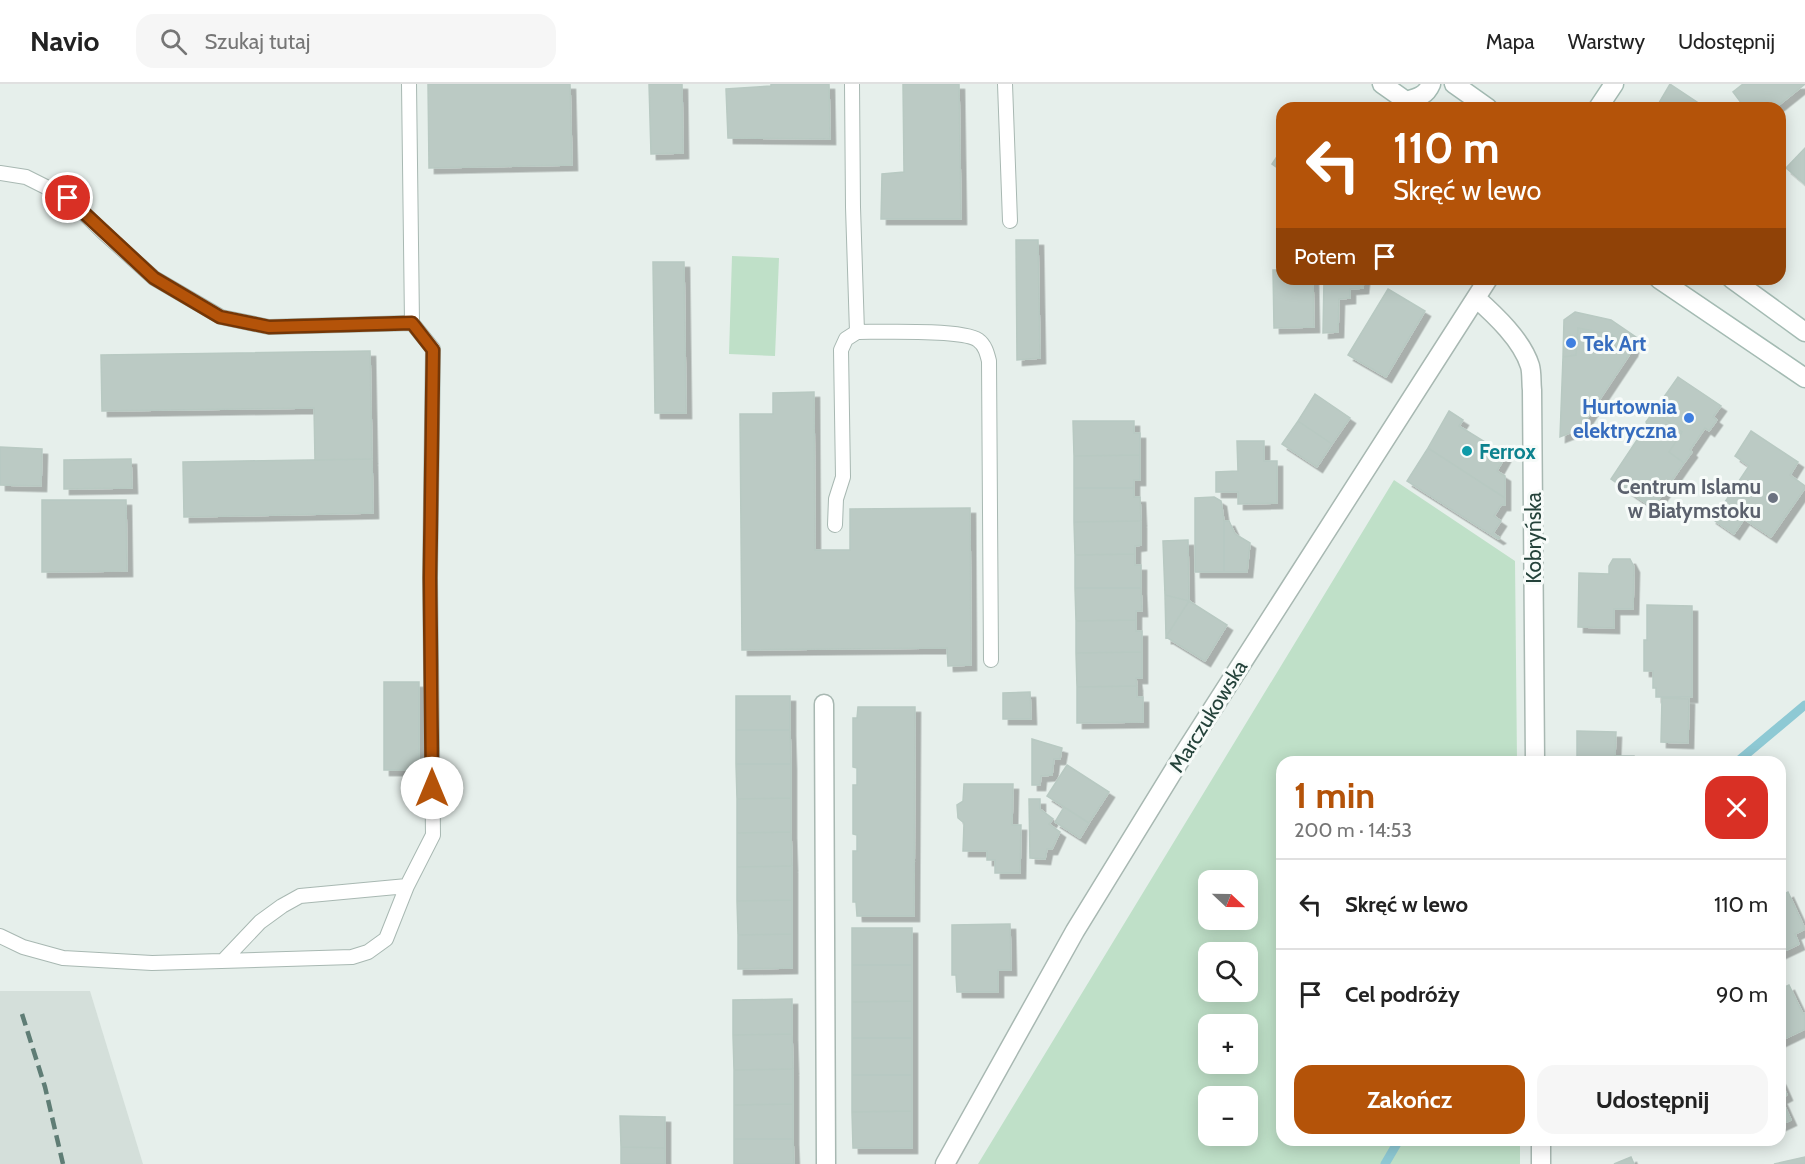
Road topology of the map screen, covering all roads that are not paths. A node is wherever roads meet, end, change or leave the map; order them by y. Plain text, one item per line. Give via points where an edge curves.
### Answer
1 (409, 84) edge
2 (852, 84) edge
3 (1005, 84) edge
4 (1382, 84) edge
5 (1431, 84) edge
6 (1454, 84) edge
7 (1614, 84) edge
8 (1408, 102) edge
9 (1414, 102) edge
10 (1480, 102) edge
11 (1602, 102) edge
12 (0, 173) edge
13 (1010, 221) dead end
14 (1484, 285) edge
15 (1740, 285) edge
16 (1678, 286) edge
17 (1476, 298) junction
18 (412, 323) junction
19 (857, 332) junction
20 (1805, 332) edge
21 (1805, 378) edge
22 (835, 525) dead end
23 (991, 660) dead end
24 (824, 704) dead end
25 (1535, 756) edge
26 (407, 886) junction
27 (0, 936) edge
28 (223, 961) junction
29 (1540, 1146) edge
30 (826, 1164) edge
31 (945, 1164) edge
32 (1541, 1164) edge

1 - 18 lane
2 - 19 lane
3 - 13 lane
4 - 8 street
5 - 9 street
6 - 10 street
7 - 11 street
12 - 18 lane via 26,177 68,198 154,278 220,317 269,327
14 - 17 street, Marczukowska
15 - 20 street
16 - 21 street
17 - 25 street, Kobryńska via 1497,317 1530,366
17 - 31 street, Marczukowska via 1087,911
18 - 26 lane via 433,350 433,835
19 - 22 lane via 846,339 841,350 843,477
19 - 23 lane via 959,334 980,341 986,350
24 - 30 street
26 - 28 lane via 300,896 260,922
26 - 28 lane via 386,939 368,952 352,957
27 - 28 lane via 63,958 152,963
29 - 32 street

